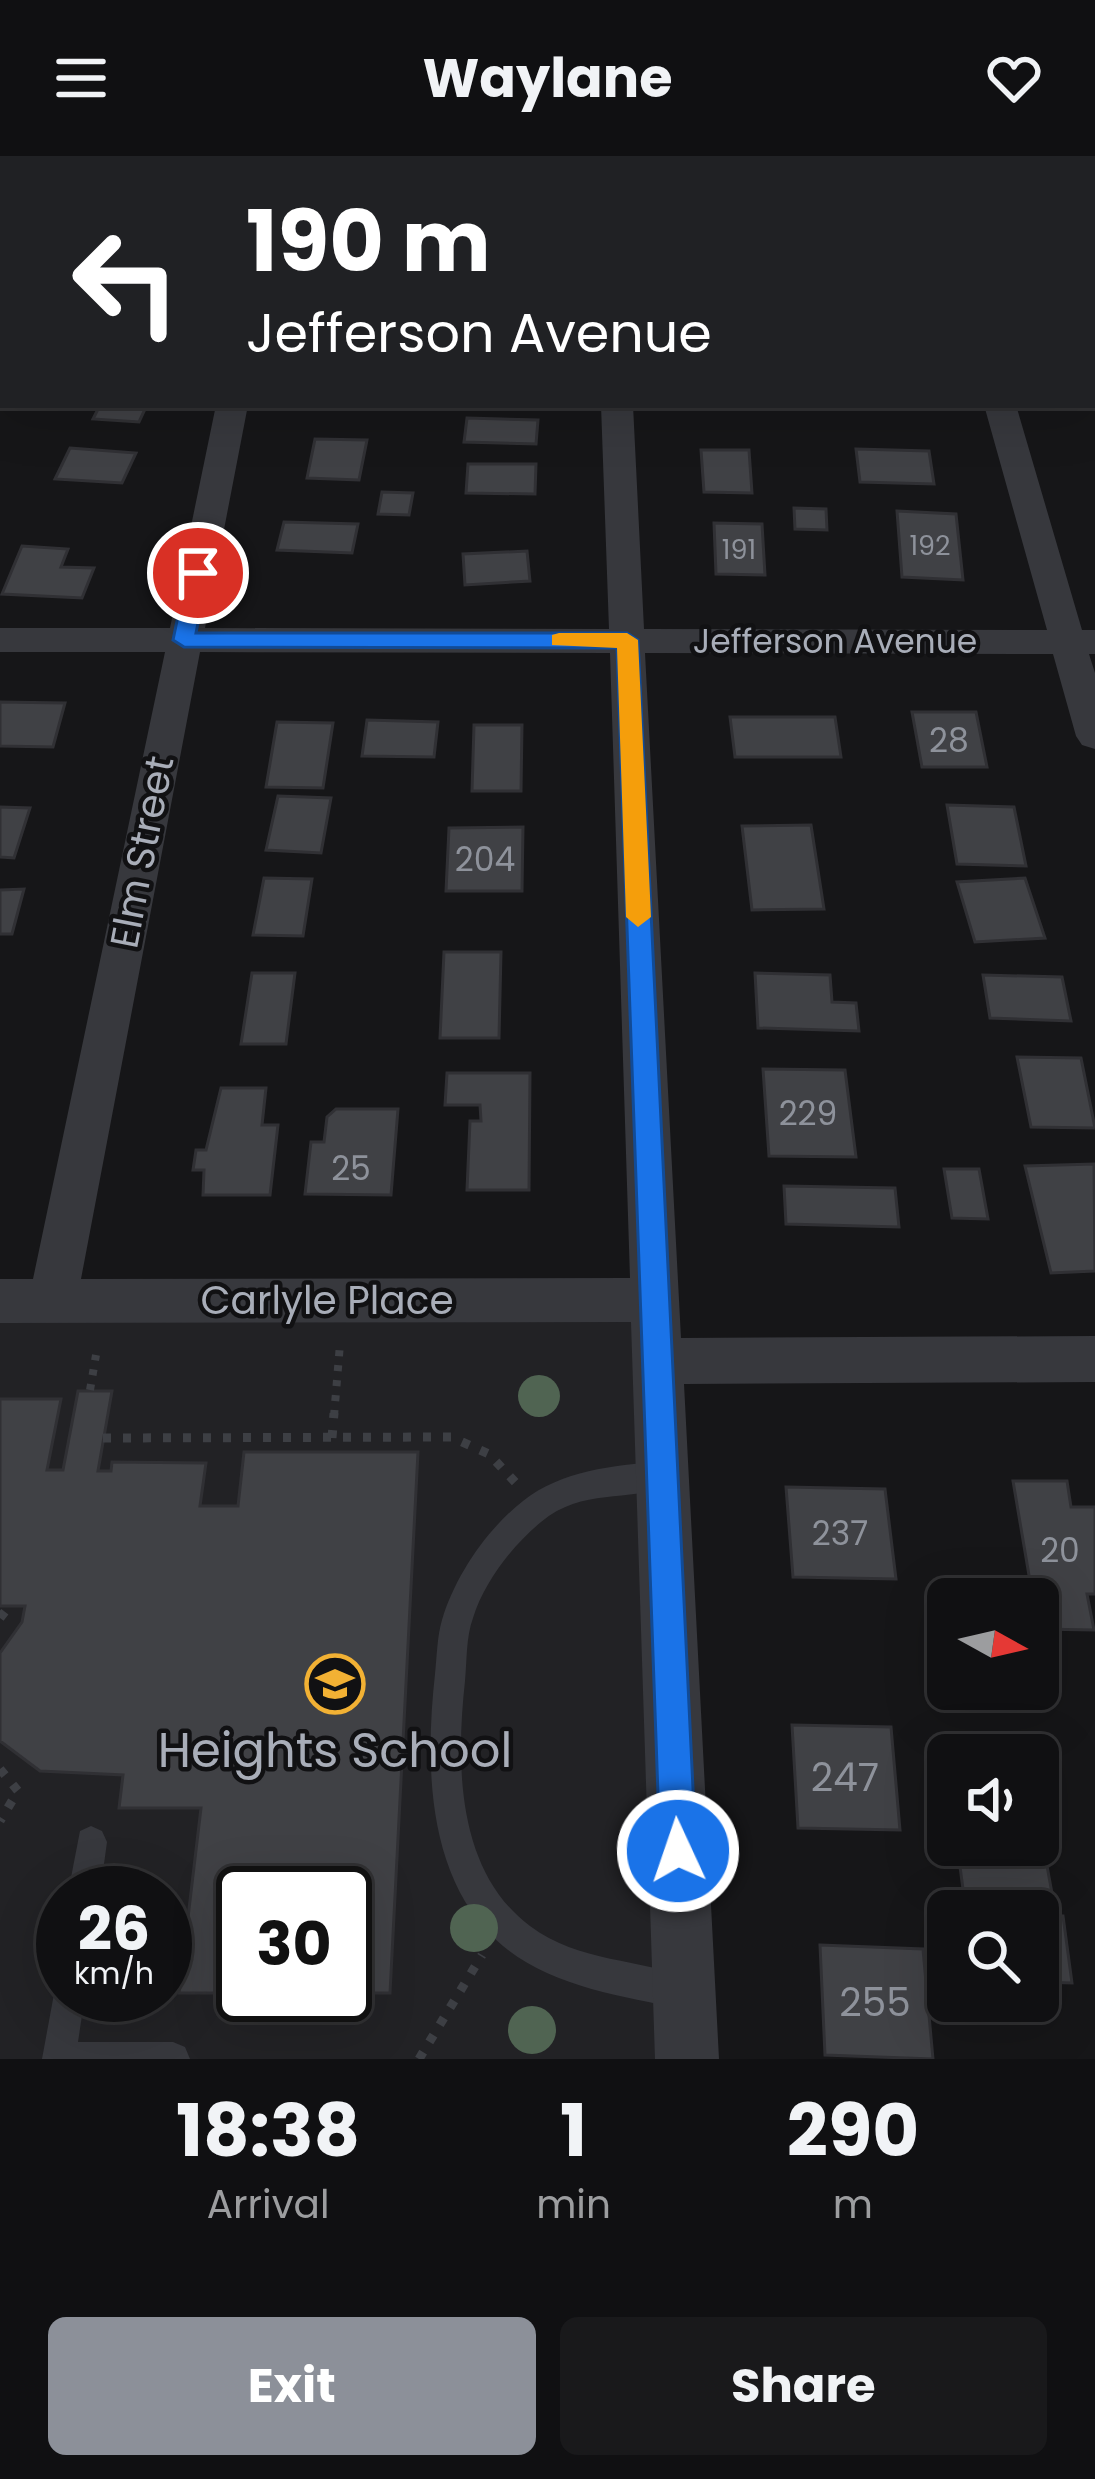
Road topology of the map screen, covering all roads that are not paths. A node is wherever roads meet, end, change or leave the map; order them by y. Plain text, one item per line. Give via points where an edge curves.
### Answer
1 (231, 408) edge
2 (617, 408) edge
3 (1001, 408) edge
4 (0, 640) edge
5 (184, 640) junction
6 (627, 640) junction
7 (1081, 642) edge
8 (1095, 736) edge
9 (53, 1299) junction
10 (654, 1300) junction
11 (0, 1301) edge
12 (1095, 1359) edge
13 (656, 1361) junction
14 (661, 1475) junction
15 (91, 1841) dead end
16 (88, 1866) edge
17 (684, 1992) junction
18 (64, 2022) edge
19 (59, 2058) edge
20 (173, 2059) edge
21 (687, 2059) edge

1 - 5 street, Elm Street
2 - 6 street
3 - 7 street
4 - 5 street, Jefferson Avenue
5 - 6 street, Jefferson Avenue
5 - 9 street, Elm Street
6 - 7 street, Jefferson Avenue
6 - 10 street
7 - 8 street
9 - 10 street, Carlyle Place
9 - 11 street, Carlyle Place
10 - 13 street
12 - 13 street
13 - 14 street
14 - 17 street
14 - 17 lane via 588,1482 533,1510 483,1567 457,1618 446,1709 447,1802 468,1872 501,1922 568,1966
15 - 16 lane
17 - 21 street
18 - 19 lane
19 - 20 lane

